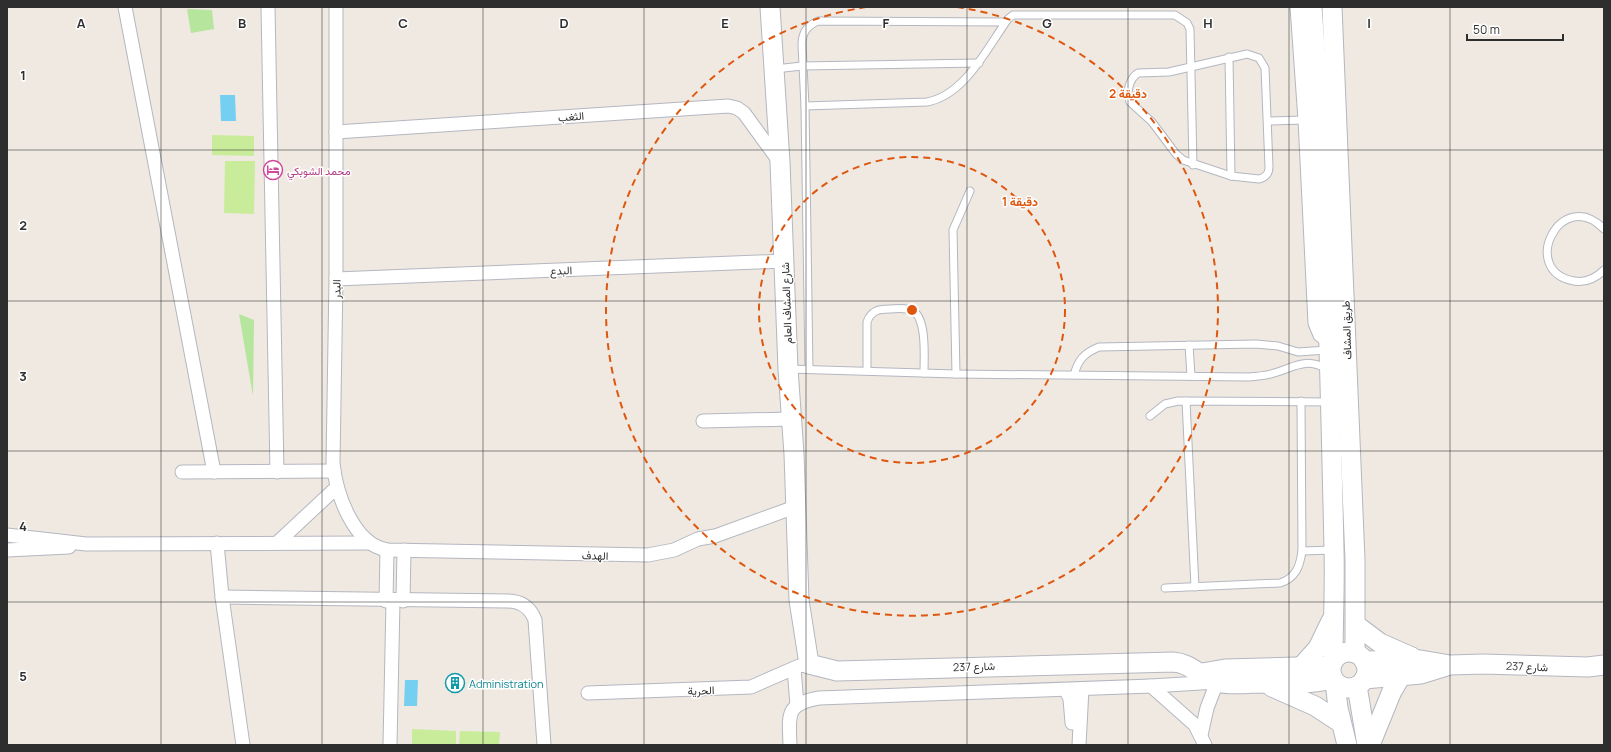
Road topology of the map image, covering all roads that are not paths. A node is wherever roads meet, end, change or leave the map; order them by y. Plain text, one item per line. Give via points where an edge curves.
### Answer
1 (125, 7) edge
2 (268, 7) edge
3 (336, 7) edge
4 (770, 7) edge
5 (1297, 7) edge
6 (1312, 7) edge
7 (1332, 7) edge
8 (1005, 22) junction
9 (1229, 57) junction
10 (979, 63) junction
11 (802, 66) junction
12 (1190, 67) junction
13 (774, 69) junction
14 (805, 106) junction
15 (1305, 120) junction
16 (1268, 121) junction
17 (336, 132) junction
18 (780, 162) junction
19 (1193, 164) junction
20 (1231, 176) junction
21 (970, 191) dead end
22 (1604, 229) edge
23 (785, 261) junction
24 (1604, 270) edge
25 (336, 279) junction
26 (1189, 345) junction
27 (1330, 346) junction
28 (788, 369) junction
29 (809, 369) junction
30 (1329, 370) junction
31 (867, 371) junction
32 (924, 373) junction
33 (956, 374) junction
34 (1074, 376) junction
35 (1191, 376) junction
36 (1186, 401) junction
37 (1301, 401) junction
38 (1330, 402) junction
39 (1150, 416) dead end
40 (791, 419) junction
41 (703, 421) dead end
42 (334, 471) junction
43 (182, 472) dead end
44 (214, 472) junction
45 (277, 472) junction
46 (337, 487) junction
47 (795, 507) junction
48 (7, 535) edge
49 (216, 543) junction
50 (277, 543) junction
51 (368, 543) junction
52 (86, 544) junction
53 (7, 550) edge
54 (387, 550) junction
55 (404, 550) junction
56 (1334, 550) junction
57 (1302, 551) junction
58 (1194, 587) junction
59 (1165, 588) dead end
60 (222, 597) junction
61 (394, 601) junction
62 (1333, 614) junction
63 (1356, 625) junction
64 (1421, 660) junction
65 (1450, 665) junction
66 (1604, 665) edge
67 (801, 667) junction
68 (1301, 667) junction
69 (1360, 670) junction
70 (1333, 672) junction
71 (1401, 676) junction
72 (1210, 678) junction
73 (1259, 683) junction
74 (1151, 686) junction
75 (1082, 689) junction
76 (1066, 690) junction
77 (588, 693) dead end
78 (797, 705) junction
79 (1341, 723) junction
80 (1203, 740) edge
81 (243, 745) edge
82 (390, 745) edge
83 (544, 745) edge
84 (790, 745) edge
85 (1071, 745) edge
86 (1078, 745) edge
87 (1347, 745) edge
88 (1368, 745) edge

1 - 44 street
2 - 45 street
3 - 17 street, البدر
4 - 13 street, شارع المشاف العام
5 - 15 street, طريق المشاف
6 - 27 street, طريق المشاف via 1320,118
7 - 63 street, طريق المشاف
8 - 10 lane
8 - 11 lane via 818,21 811,24 802,37
8 - 12 lane via 1018,14 1175,14 1187,23 1190,29
9 - 12 lane
9 - 16 lane via 1254,55 1263,63
9 - 20 lane
10 - 11 lane
10 - 14 lane via 954,90 934,101
11 - 13 lane
11 - 14 lane
12 - 19 lane
12 - 19 lane via 1169,72 1138,73 1133,78 1128,93 1130,102 1152,122 1176,154
13 - 18 street, شارع المشاف العام
14 - 29 lane
15 - 16 lane
15 - 27 street, طريق المشاف via 1315,323 1320,335
16 - 20 lane via 1270,167 1267,175 1260,179
17 - 18 street, الثغب via 728,106 744,114
17 - 25 street, البدر
18 - 23 street, شارع المشاف العام
19 - 20 lane
21 - 33 lane via 953,230
22 - 24 lane via 1595,221 1585,218 1564,221 1550,236 1547,247 1552,267 1559,275 1569,280 1590,280
23 - 25 street, البدع
23 - 28 street, شارع المشاف العام
25 - 42 street, البدر
26 - 27 lane via 1256,344 1302,352
26 - 34 lane via 1099,347 1083,356
26 - 35 lane
27 - 30 street, طريق المشاف
28 - 29 lane
28 - 40 street, شارع المشاف العام
29 - 31 lane
30 - 35 lane via 1305,362 1263,376
30 - 38 street, طريق المشاف
31 - 32 lane
31 - 32 lane via 869,316 878,309 908,309 922,322
32 - 33 lane
33 - 34 lane
34 - 35 lane
36 - 37 lane
36 - 39 lane via 1165,404
36 - 58 lane
37 - 38 lane
37 - 57 lane
38 - 56 street, طريق المشاف
40 - 41 street
40 - 47 street, شارع المشاف العام
42 - 45 street
42 - 46 street, البدر
43 - 44 street
44 - 45 street
46 - 50 street
46 - 51 street, البدر via 349,515
47 - 55 street, الهدف via 715,536 698,539 674,550 648,555
47 - 67 street, شارع المشاف العام
48 - 52 street
49 - 50 street
49 - 52 street
49 - 60 street
50 - 51 street
51 - 54 street
52 - 53 street via 48,549
54 - 55 street, الهدف
54 - 61 street
55 - 61 street
56 - 57 lane
56 - 62 street, طريق المشاف
57 - 58 lane via 1297,572 1287,581
58 - 59 lane
60 - 61 street
60 - 81 street
61 - 82 street
61 - 83 street via 514,601 528,607 536,627
62 - 68 street via 1321,642
62 - 70 street, طريق المشاف
63 - 64 street via 1380,643
63 - 69 street, طريق المشاف
64 - 65 street, شارع 237
64 - 69 street, شارع 237
65 - 66 street, شارع 237
65 - 71 street, شارع 237 via 1421,674
67 - 72 street, شارع 237 via 837,671 1173,662 1184,664
67 - 77 street, الحرية via 743,688
67 - 78 street
68 - 70 street
68 - 72 street via 1218,670
69 - 70 street via 1348,688
69 - 70 street via 1343,653
69 - 71 street, شارع 237
69 - 88 street, طريق المشاف
70 - 73 street, شارع 237 via 1307,683
70 - 79 street, طريق المشاف
71 - 88 street
72 - 73 street, شارع 237
72 - 74 street
72 - 80 street
73 - 79 street via 1302,699
74 - 75 street
74 - 80 street via 1195,724
75 - 76 street
75 - 86 street
76 - 78 street via 819,698 801,701
76 - 85 street via 1071,711
78 - 84 street via 792,709 789,721
79 - 87 street, طريق المشاف

